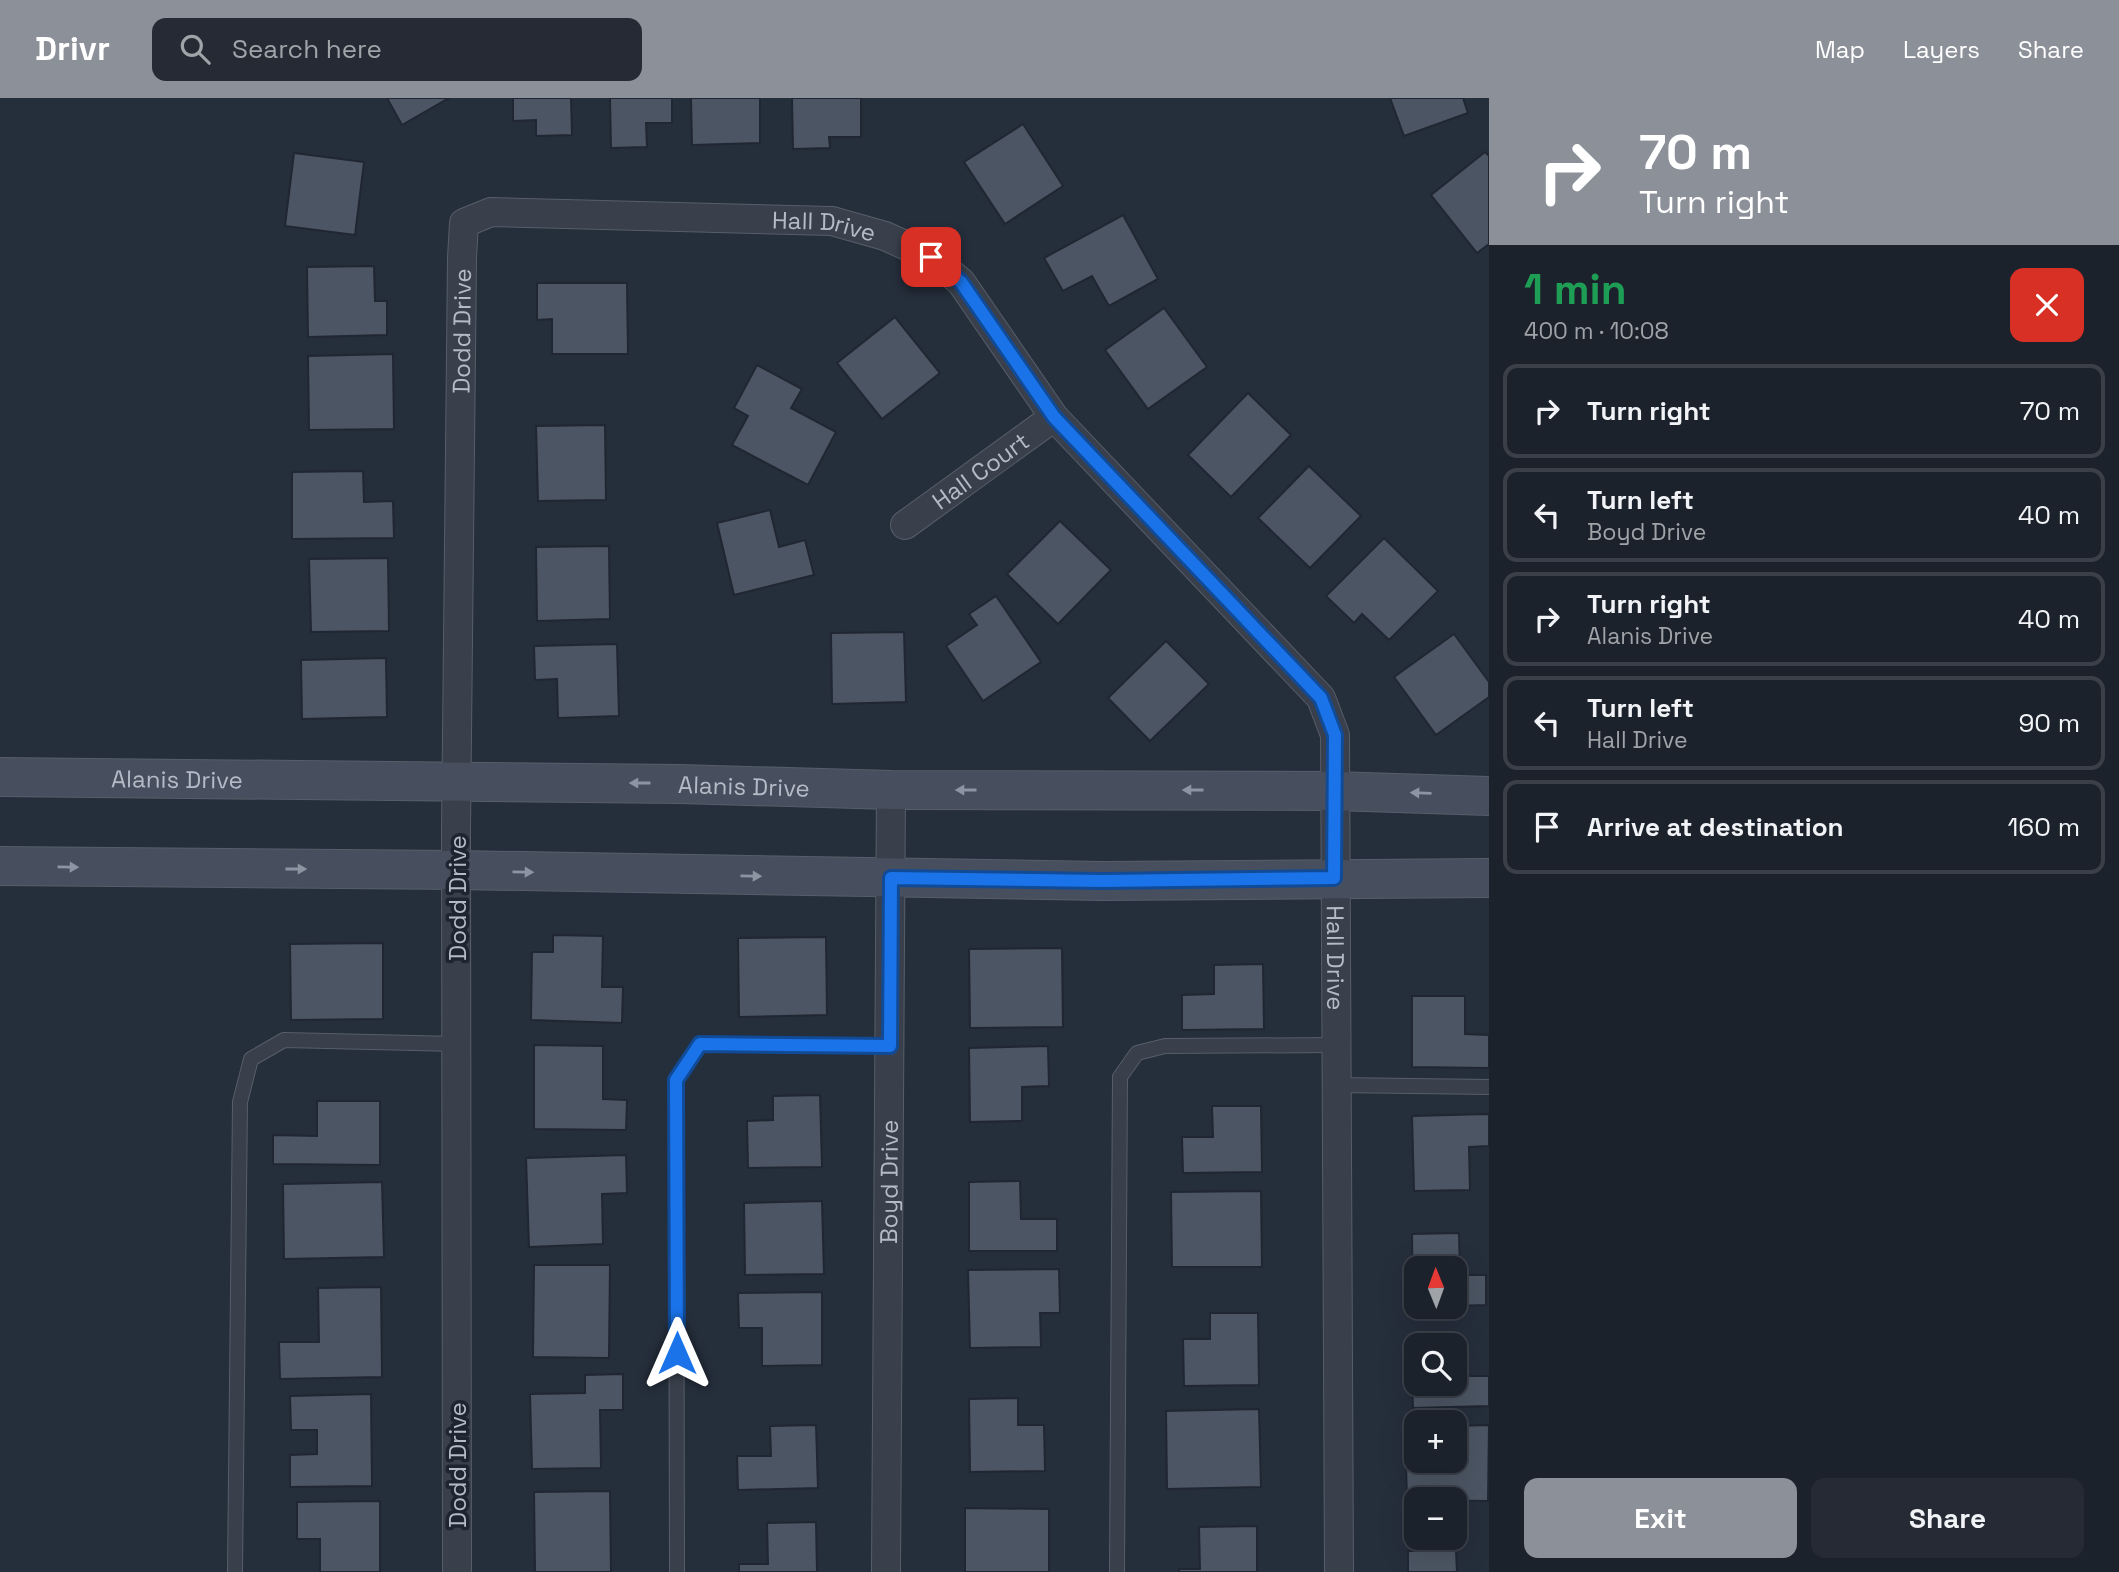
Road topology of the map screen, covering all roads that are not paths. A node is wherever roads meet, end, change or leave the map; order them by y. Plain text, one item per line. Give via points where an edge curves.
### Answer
1 (464, 223) joint
2 (1054, 417) junction
3 (905, 525) dead end
4 (0, 762) edge
5 (0, 777) edge
6 (457, 783) junction
7 (891, 790) junction
8 (1335, 791) junction
9 (1489, 796) edge
10 (0, 866) edge
11 (457, 870) junction
12 (891, 878) junction
13 (1334, 878) junction
14 (1489, 878) edge
15 (457, 1044) junction
16 (1335, 1045) junction
17 (890, 1046) junction
18 (1336, 1085) junction
19 (1489, 1087) edge
20 (235, 1572) edge
21 (457, 1572) edge
22 (677, 1572) edge
23 (886, 1572) edge
24 (1117, 1572) edge
25 (1339, 1572) edge

1 - 2 street, Hall Drive via 491,212 832,221 885,236 931,257 961,282
1 - 6 street, Dodd Drive
2 - 3 street, Hall Court
2 - 8 street, Hall Drive via 1321,698 1335,735
4 - 5 lane
5 - 6 main road, Alanis Drive
7 -> 6 main road, Alanis Drive
6 - 11 street, Dodd Drive
8 -> 7 main road, Alanis Drive
7 - 12 street, Boyd Drive
9 -> 8 main road, Alanis Drive
8 - 13 street, Hall Drive
10 -> 11 main road
11 -> 12 main road
11 - 15 street, Dodd Drive
12 - 13 main road
12 - 17 street, Boyd Drive
13 - 14 main road
13 - 16 street, Hall Drive
15 - 20 lane via 284,1040 251,1059 240,1102
15 - 21 street, Dodd Drive
16 - 18 street, Hall Drive
16 - 24 lane via 1165,1046 1137,1053 1120,1077
17 - 22 lane via 700,1044 676,1080
17 - 23 street, Boyd Drive
18 - 19 lane
18 - 25 street, Hall Drive

